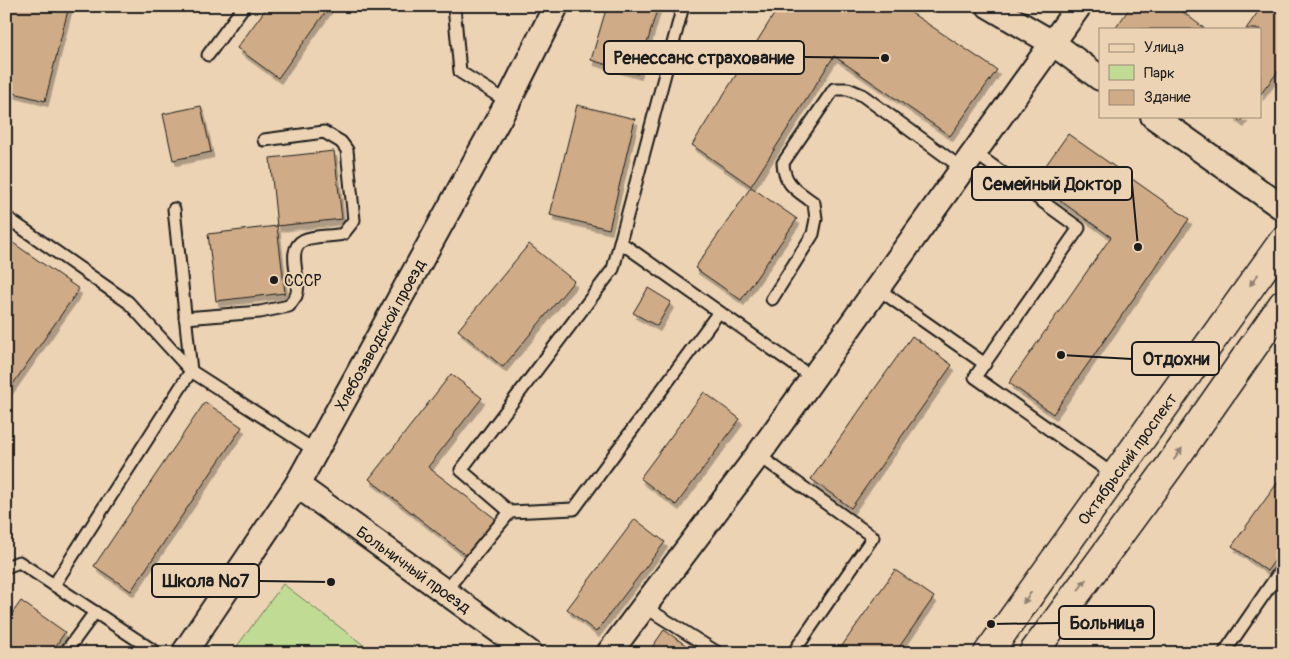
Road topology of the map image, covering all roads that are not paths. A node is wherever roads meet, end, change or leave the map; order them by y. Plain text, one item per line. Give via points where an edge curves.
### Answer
1 (244, 6) edge
2 (454, 6) edge
3 (556, 6) edge
4 (683, 6) edge
5 (989, 6) edge
6 (1079, 6) edge
7 (1054, 44) junction
8 (208, 55) dead end
9 (1099, 77) edge
10 (508, 102) junction
11 (1156, 118) edge
12 (264, 140) dead end
13 (969, 161) junction
14 (1283, 208) edge
15 (174, 209) dead end
16 (6, 217) edge
17 (1283, 241) edge
18 (620, 242) junction
19 (878, 289) junction
20 (772, 299) dead end
21 (1283, 304) edge
22 (719, 312) junction
23 (185, 318) junction
24 (985, 364) junction
25 (191, 371) junction
26 (813, 378) junction
27 (316, 451) junction
28 (758, 455) junction
29 (1117, 474) junction
30 (297, 485) junction
31 (510, 512) junction
32 (6, 567) edge
33 (1283, 568) edge
34 (54, 584) junction
35 (446, 591) junction
36 (645, 607) junction
37 (95, 612) junction
38 (65, 653) edge
39 (157, 653) edge
40 (184, 653) edge
41 (530, 653) edge
42 (609, 653) edge
43 (718, 653) edge
44 (793, 653) edge
45 (988, 653) edge
46 (1033, 653) edge
47 (1224, 653) edge

1 - 8 lane
2 - 10 lane via 460,72
3 - 10 street, Хлебозаводской проезд
4 - 18 lane
5 - 7 street
6 - 7 street
7 - 9 street
7 - 13 street
10 - 27 street, Хлебозаводской проезд
11 - 14 street
12 - 23 lane via 324,132 341,142 348,150 354,220 343,234 304,240 297,246 298,286 289,306 260,312
13 - 19 street
13 - 20 lane via 862,95 848,89 834,89 783,163 784,175 790,185 814,203 816,219 813,234
13 - 24 lane via 1079,228
15 - 23 lane
16 - 25 lane via 128,302
17 -> 29 main road, Октябрьский проспект
18 - 22 lane
18 - 31 lane via 613,270 461,470
19 - 24 lane
19 - 26 street
46 -> 21 main road
22 - 26 lane
22 - 31 lane via 574,509
23 - 25 lane
24 - 29 lane via 975,377
25 - 27 lane
25 - 34 lane
26 - 28 street
27 - 30 street, Хлебозаводской проезд
28 - 36 street
28 - 44 lane via 874,537
29 -> 45 main road, Октябрьский проспект
30 - 35 street, Больничный проезд
30 - 40 street, Хлебозаводской проезд
31 - 35 lane
32 - 34 lane via 19,562
33 - 47 lane
34 - 37 lane
35 - 41 street, Больничный проезд
36 - 42 street
36 - 43 lane
37 - 38 lane
37 - 39 lane

